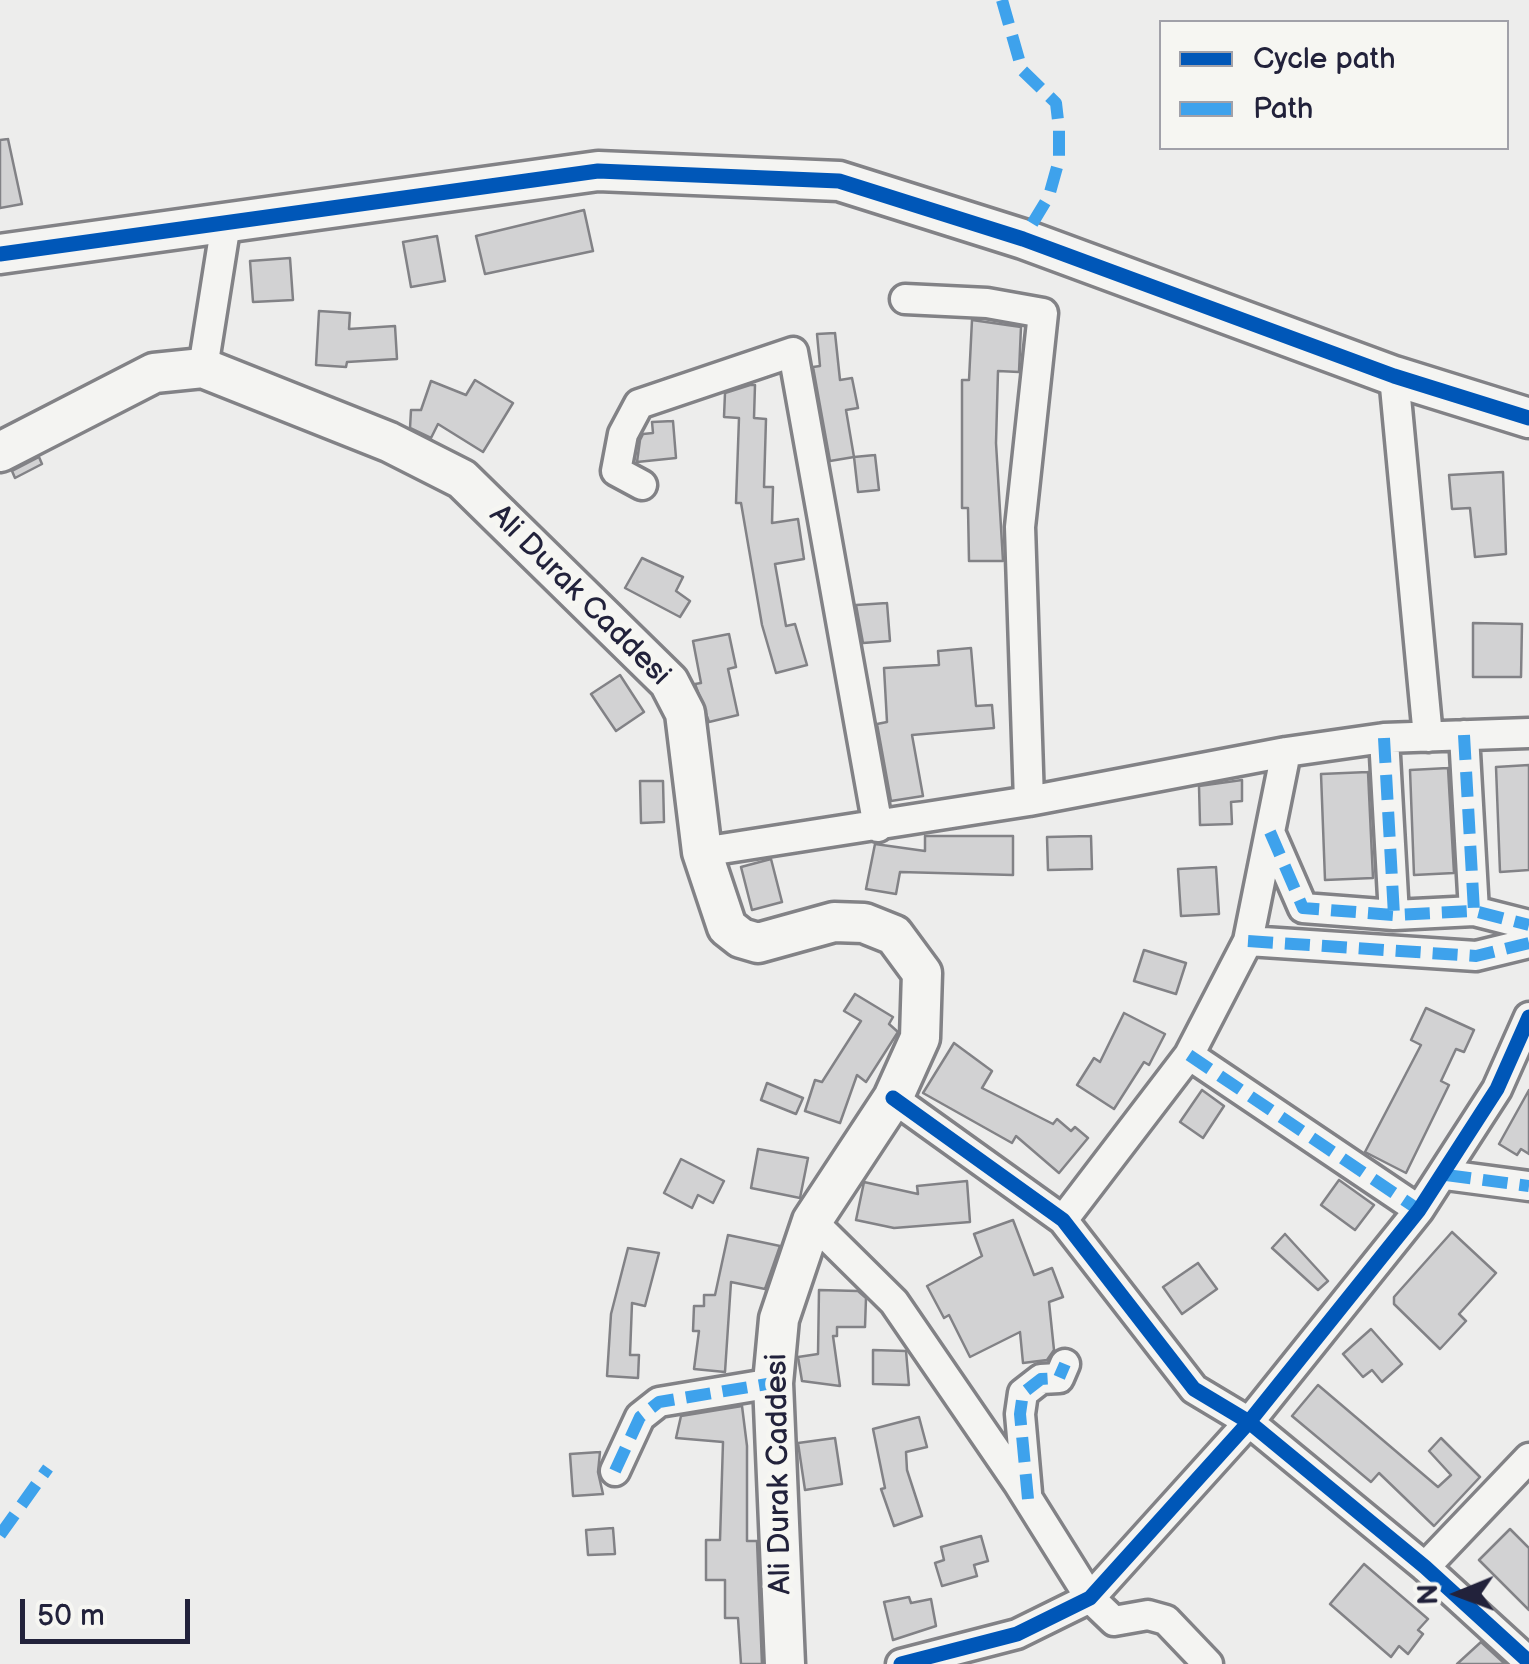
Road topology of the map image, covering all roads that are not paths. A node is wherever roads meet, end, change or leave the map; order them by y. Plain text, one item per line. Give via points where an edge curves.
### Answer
1 (226, 223) junction
2 (0, 254) edge
3 (904, 300) dead end
4 (203, 368) junction
5 (1394, 376) junction
6 (1529, 418) edge
7 (0, 452) edge
8 (642, 485) dead end
9 (1529, 733) edge
10 (1464, 735) junction
11 (1428, 736) junction
12 (1384, 738) junction
13 (1286, 752) junction
14 (1029, 801) junction
15 (878, 827) junction
16 (1270, 832) junction
17 (702, 852) junction
18 (1474, 910) junction
19 (1394, 915) junction
20 (1529, 925) edge
21 (1248, 941) junction
22 (1529, 943) edge
23 (1529, 1017) edge
24 (1189, 1056) junction
25 (894, 1098) junction
26 (1446, 1175) junction
27 (1529, 1186) edge
28 (1419, 1210) junction
29 (1064, 1220) junction
30 (812, 1221) junction
31 (1065, 1364) dead end
32 (773, 1383) junction
33 (1249, 1422) junction
34 (1529, 1458) edge
35 (615, 1471) dead end
36 (1028, 1499) junction
37 (1425, 1567) junction
38 (1090, 1598) junction
39 (1529, 1662) edge
40 (785, 1664) edge
41 (901, 1664) edge
42 (1208, 1664) edge

1 - 2 main road
1 - 4 street
1 - 5 main road via 598,171 839,181 1024,239
3 - 14 street via 1043,313 1020,527
4 - 7 main road, Ali Durak Caddesi via 154,373
4 - 17 main road, Ali Durak Caddesi via 462,479 668,682 685,713
5 - 6 main road
5 - 11 street
8 - 15 street via 616,470 623,434 639,404 793,352
9 - 10 street
10 - 11 street
10 - 18 street
11 - 12 street
12 - 13 street
12 - 19 street
13 - 14 street
13 - 16 street
14 - 15 street
15 - 17 street
16 - 19 street via 1303,908
16 - 21 street
17 - 25 main road, Ali Durak Caddesi via 727,927 741,938 758,943 834,922 864,923 894,935 922,973 924,1000 920,1038
18 - 19 street
18 - 20 street
21 - 22 street via 1476,956
21 - 24 street
23 - 26 street via 1497,1089
24 - 28 street
24 - 29 street
25 - 29 street
25 - 30 main road, Ali Durak Caddesi
26 - 27 street
26 - 28 street
28 - 33 street
29 - 33 street via 1194,1389
30 - 32 main road, Ali Durak Caddesi via 779,1319
30 - 36 street via 894,1302
31 - 36 street via 1060,1378 1041,1378 1023,1393
32 - 35 street via 659,1402 640,1417
32 - 40 main road, Ali Durak Caddesi
33 - 37 street
33 - 38 street
34 - 37 street
36 - 38 street
37 - 39 street
38 - 41 street via 1017,1634
38 - 42 street via 1114,1621 1166,1620

